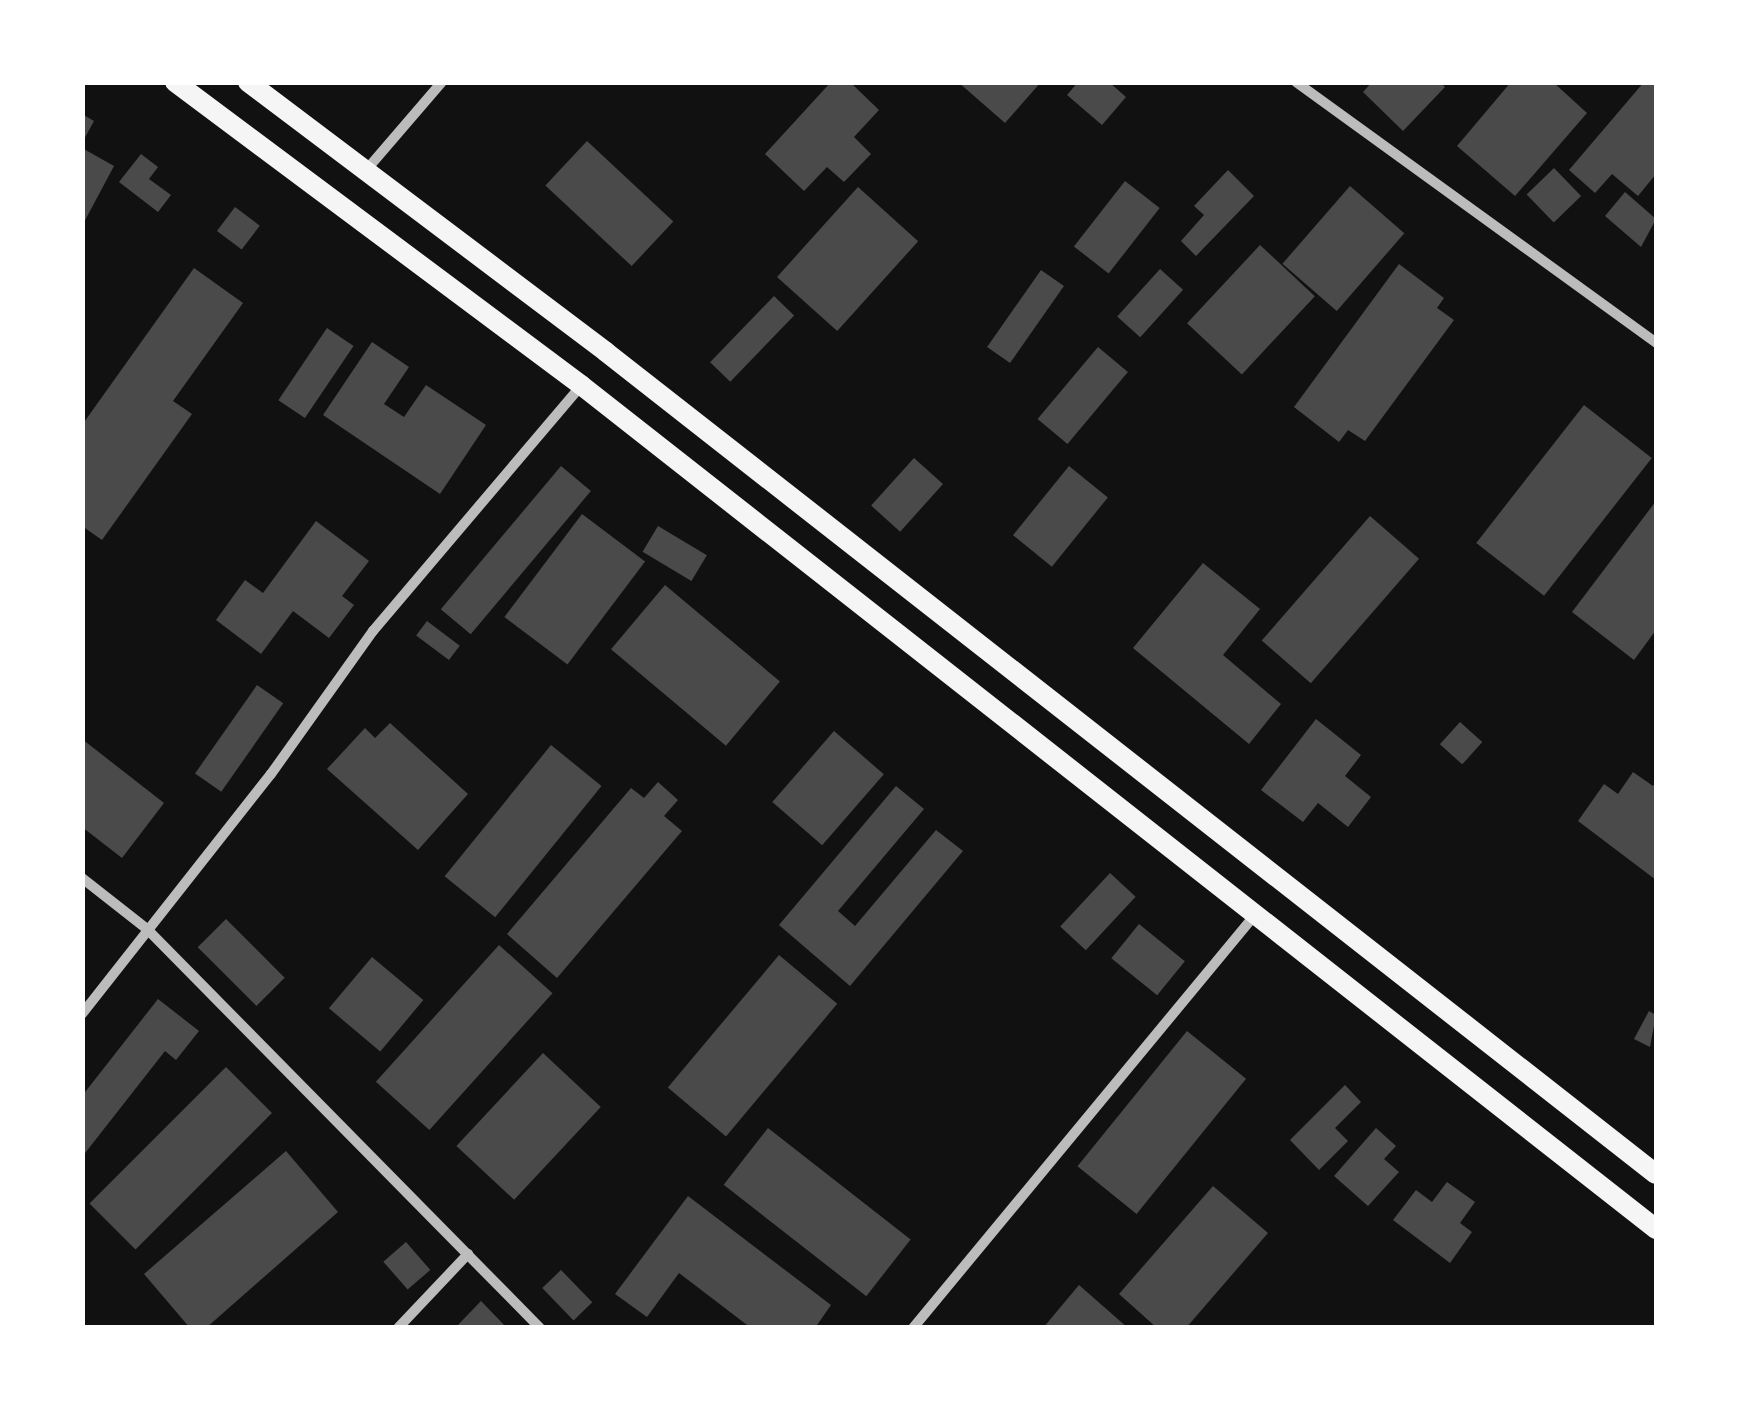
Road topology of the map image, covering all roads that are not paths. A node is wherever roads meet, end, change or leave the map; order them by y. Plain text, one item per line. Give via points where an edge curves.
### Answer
1 (174, 82) edge
2 (248, 82) edge
3 (442, 82) edge
4 (1296, 82) edge
5 (368, 168) junction
6 (1656, 343) edge
7 (581, 385) junction
8 (82, 878) edge
9 (1254, 916) junction
10 (147, 929) junction
11 (82, 1014) edge
12 (1656, 1174) edge
13 (1656, 1229) edge
14 (468, 1254) junction
15 (398, 1328) edge
16 (540, 1328) edge
17 (913, 1328) edge

1 - 7 main road
2 - 5 main road
3 - 5 street
4 - 6 street
5 - 12 main road
7 - 9 main road
7 - 10 street via 373,631 272,774
8 - 10 street
9 - 13 main road
9 - 17 street
10 - 11 street
10 - 14 street
14 - 15 street
14 - 16 street

